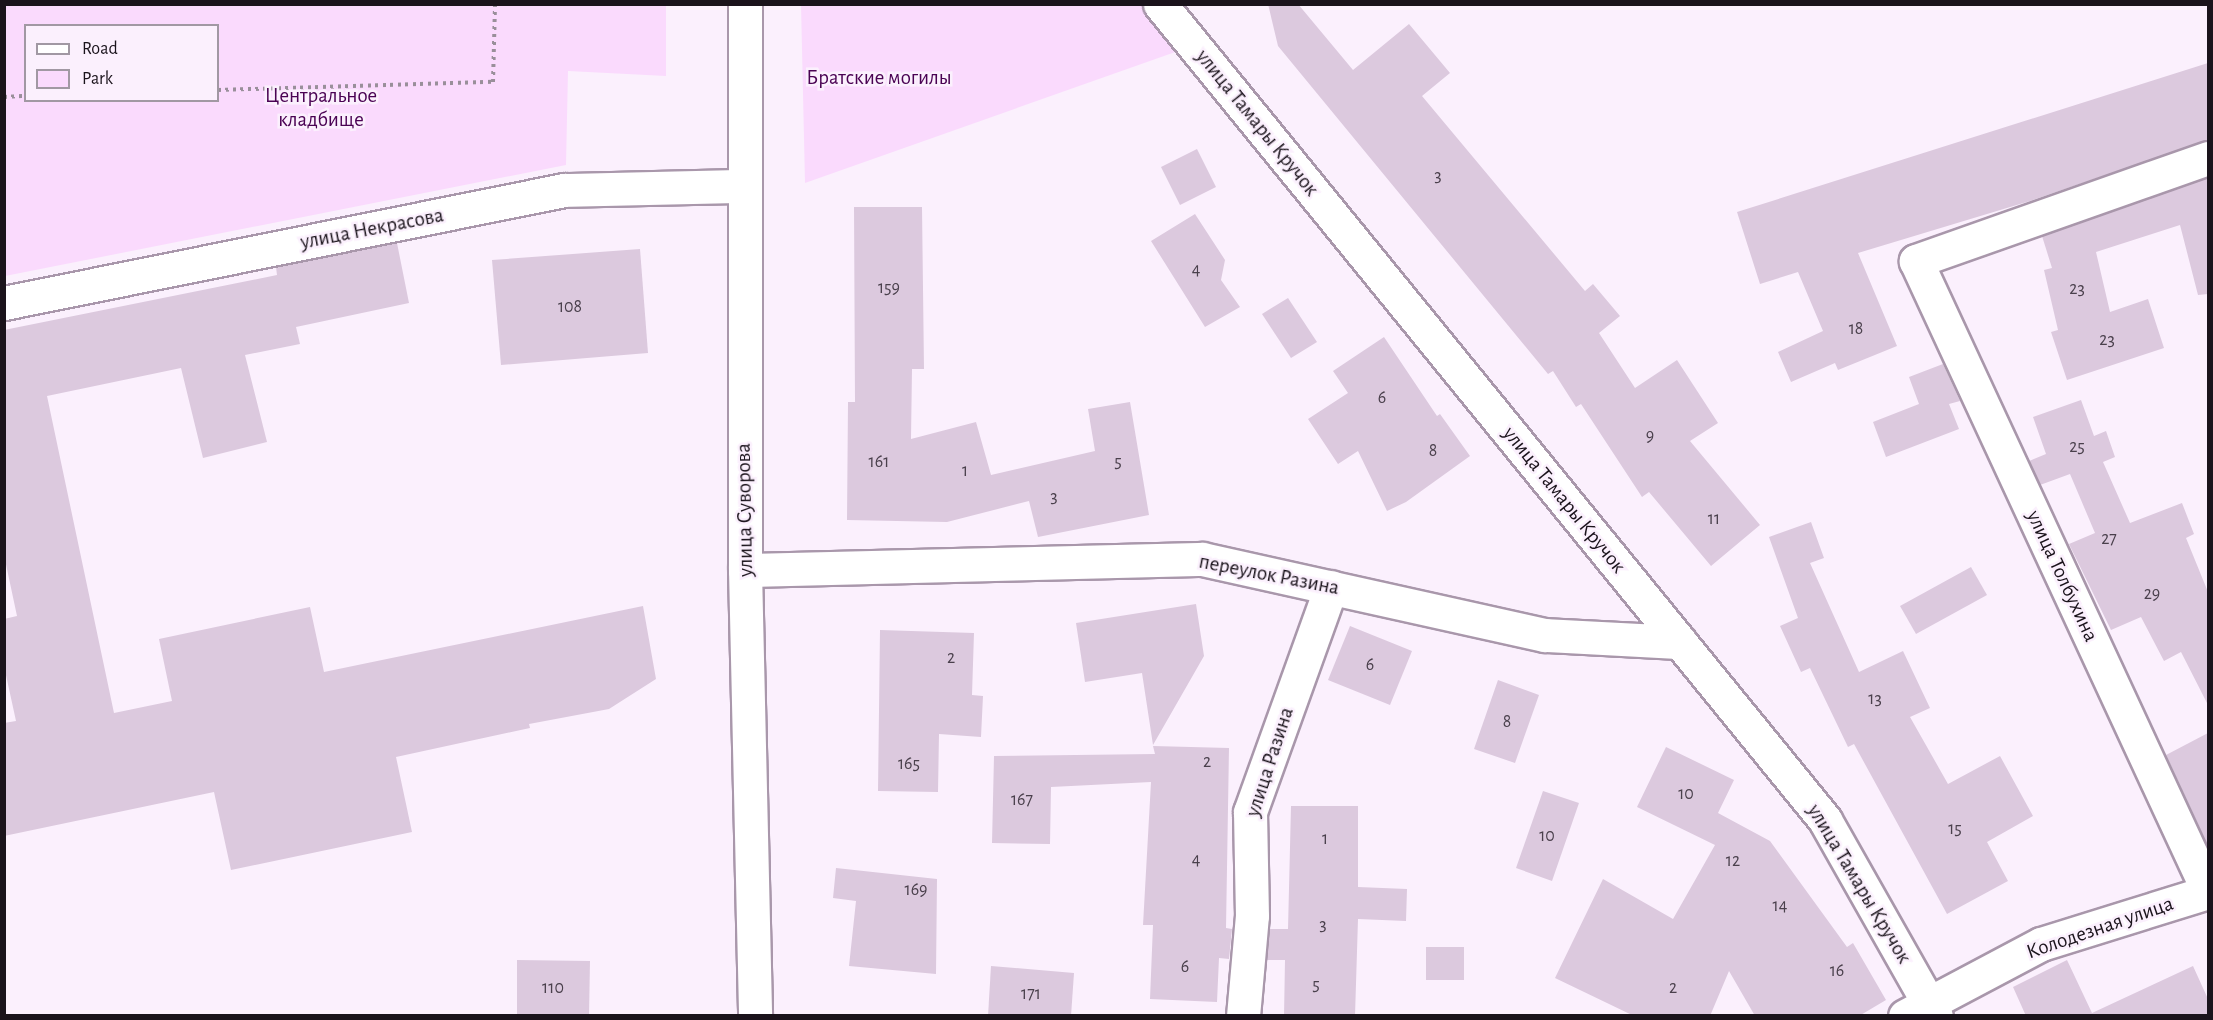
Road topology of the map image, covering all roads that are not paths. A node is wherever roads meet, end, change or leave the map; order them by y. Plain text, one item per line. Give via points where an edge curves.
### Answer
1 (745, 4) edge
2 (1160, 4) edge
3 (2208, 158) edge
4 (743, 186) junction
5 (4, 303) edge
6 (745, 570) junction
7 (1331, 587) junction
8 (1680, 642) junction
9 (2208, 891) edge
10 (1924, 1011) edge
11 (755, 1016) edge
12 (1243, 1016) edge

1 - 4 street, улица Суворова
2 - 8 street, улица Тамары Кручок
3 - 9 street, улица Толбухина via 1916,261
4 - 5 street, улица Некрасова via 564,190
4 - 6 street, улица Суворова
6 - 7 street, переулок Разина via 1202,559
6 - 11 street, улица Суворова
7 - 8 street, переулок Разина via 1545,635
7 - 12 street, улица Разина via 1250,812 1252,916
8 - 10 street, улица Тамары Кручок via 1825,820
9 - 10 street, Колодезная улица via 2041,944

